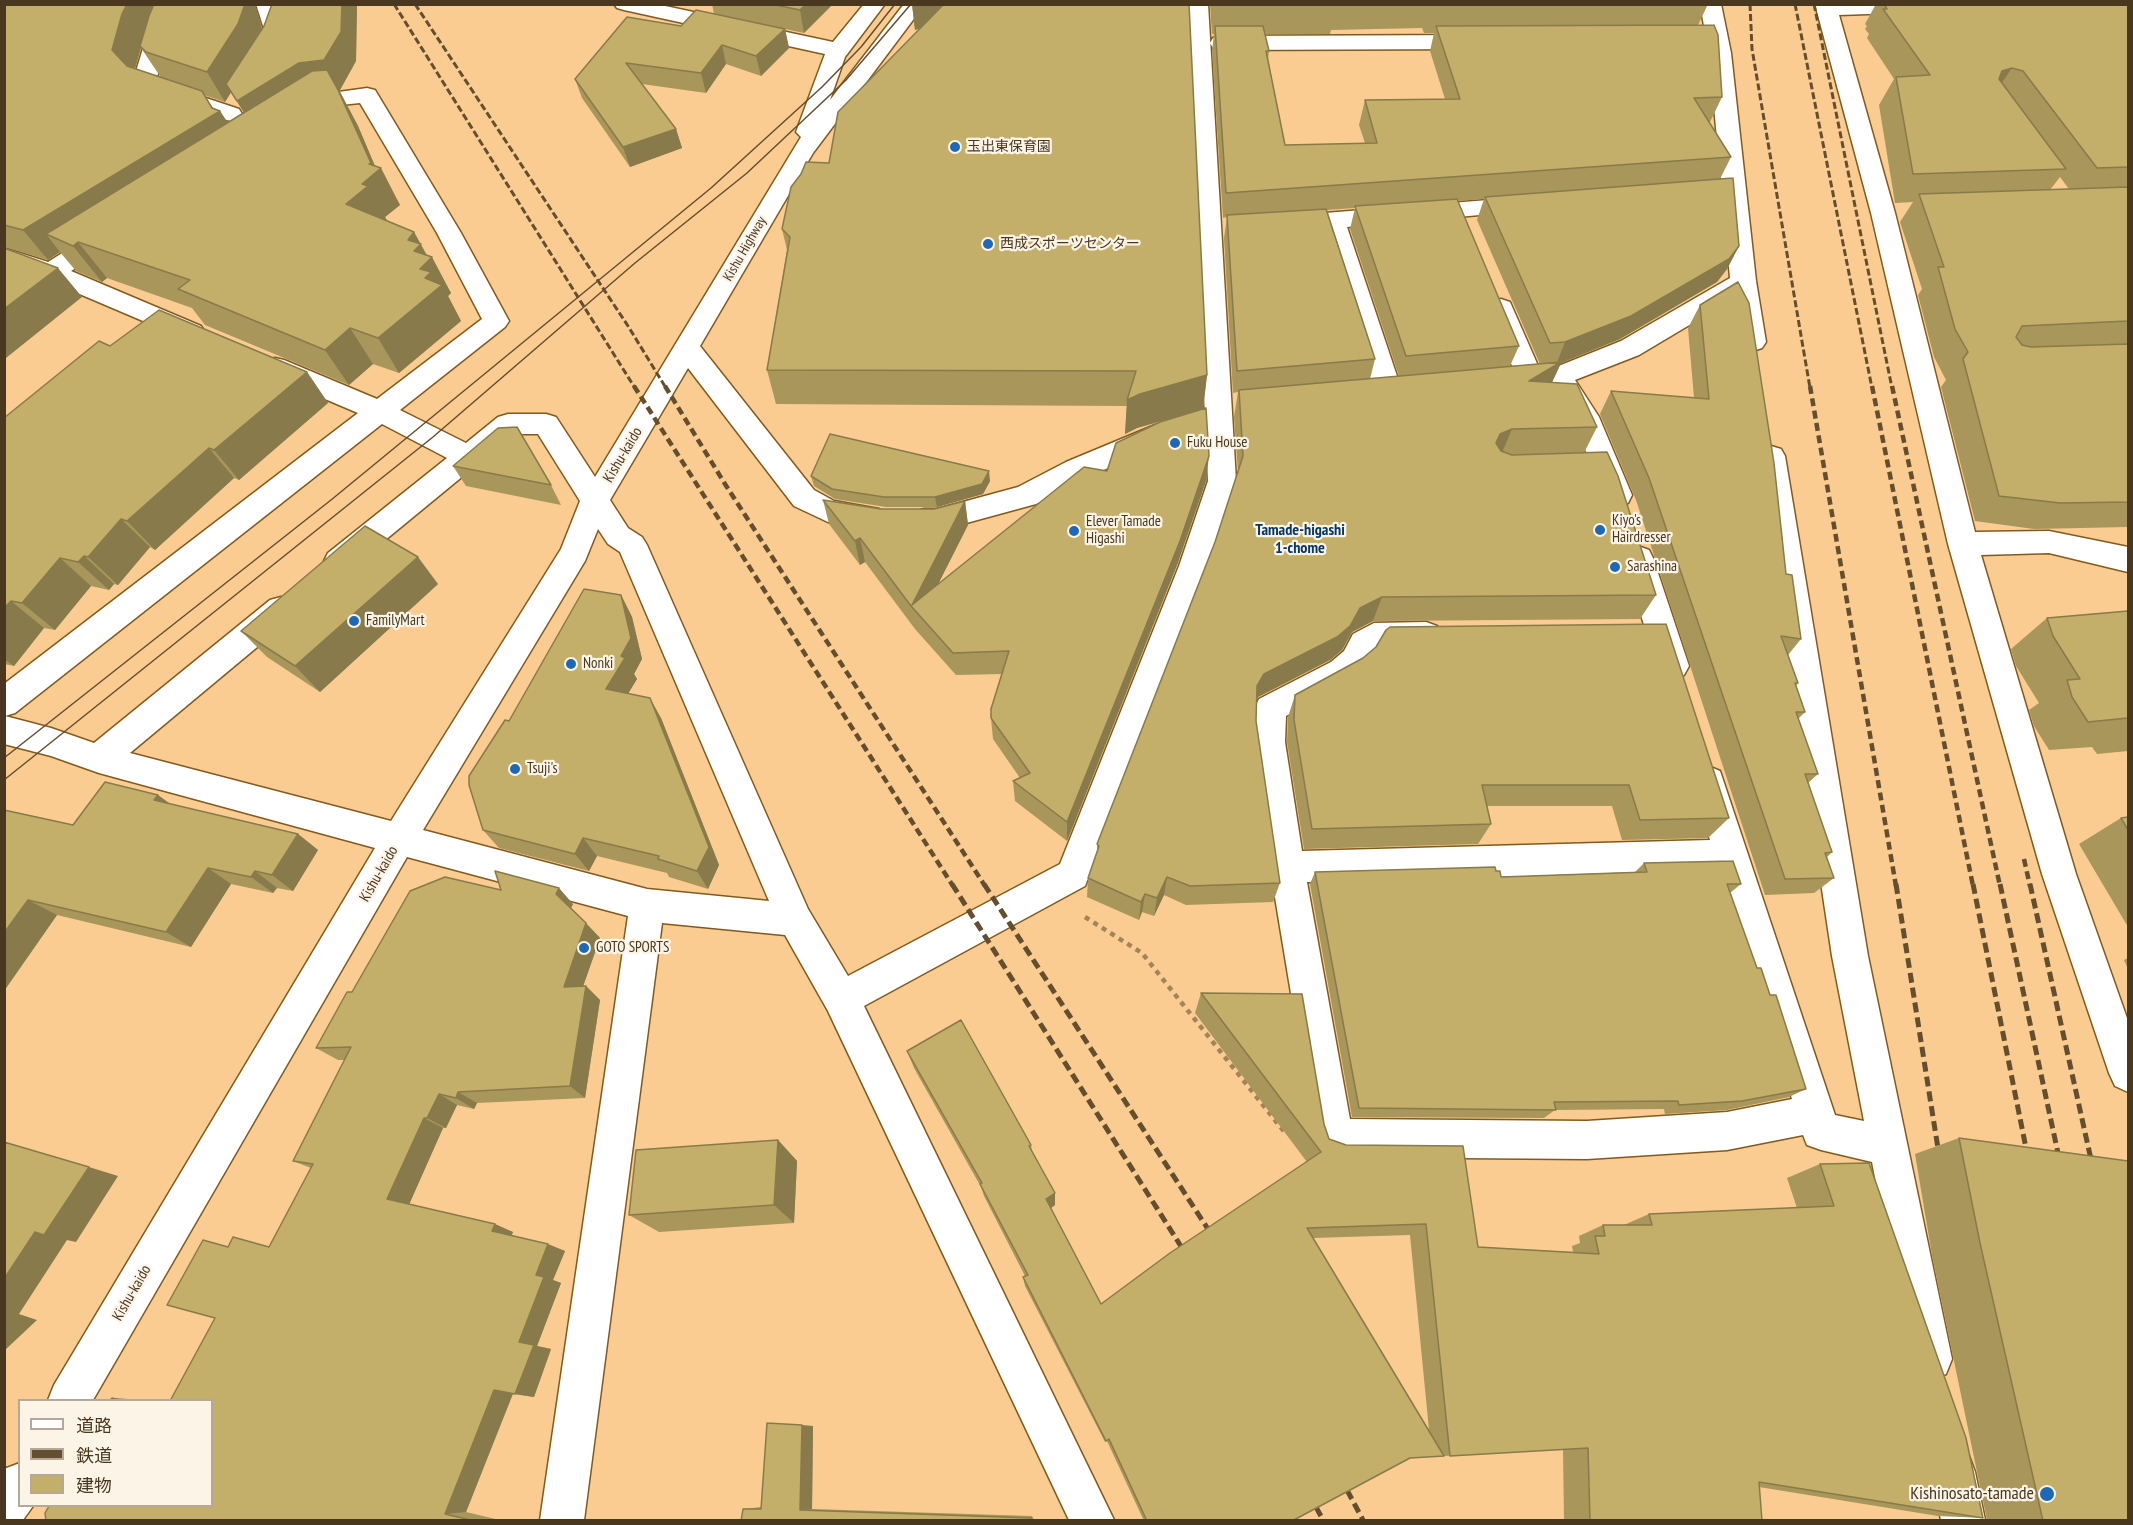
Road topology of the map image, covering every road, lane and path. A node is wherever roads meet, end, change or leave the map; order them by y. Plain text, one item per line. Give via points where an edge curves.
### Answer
1 (174, 4) edge
2 (266, 4) edge
3 (624, 4) edge
4 (875, 4) edge
5 (915, 4) edge
6 (1197, 4) edge
7 (1710, 4) edge
8 (1984, 4) edge
9 (1826, 7) edge
10 (915, 39) edge
11 (1493, 42) edge
12 (1199, 43) junction
13 (838, 50) junction
14 (882, 50) junction
15 (256, 75) edge
16 (243, 94) edge
17 (287, 123) edge
18 (803, 151) junction
19 (1552, 203) edge
20 (1332, 221) junction
21 (130, 222) edge
22 (1265, 225) edge
23 (4, 256) edge
24 (51, 272) junction
25 (1743, 281) junction
26 (1490, 283) edge
27 (220, 344) edge
28 (687, 348) junction
29 (252, 358) edge
30 (1758, 373) edge
31 (1532, 378) junction
32 (1388, 391) edge
33 (1227, 409) junction
34 (381, 412) junction
35 (1767, 431) edge
36 (467, 456) junction
37 (595, 501) junction
38 (1963, 544) junction
39 (2128, 560) edge
40 (1628, 633) edge
41 (1662, 633) junction
42 (1455, 635) edge
43 (1683, 700) edge
44 (4, 703) edge
45 (4, 730) edge
46 (1700, 755) edge
47 (99, 759) junction
48 (399, 839) junction
49 (1731, 855) junction
50 (1287, 867) junction
51 (1043, 891) junction
52 (647, 905) junction
53 (795, 920) junction
54 (841, 999) junction
55 (2128, 1073) edge
56 (1815, 1114) junction
57 (1334, 1138) junction
58 (1888, 1146) junction
59 (1938, 1393) edge
60 (70, 1399) edge
61 (1947, 1439) edge
62 (562, 1521) edge
63 (1092, 1521) edge
64 (1963, 1521) edge

1 - 16 street via 145,78 156,89 235,123
2 - 15 street via 276,32
3 - 13 street
4 - 13 street, Kishu Highway
5 - 14 street, Kishu Highway
6 - 12 street
7 - 25 street via 1705,41 1724,192
8 - 9 street
9 - 38 street via 1895,213
10 - 14 street
11 - 12 street
12 - 33 street via 1220,229
13 - 18 street, Kishu Highway via 822,87
14 - 18 street, Kishu Highway
17 - 34 street via 325,100 367,95 496,321
18 - 28 street, Kishu Highway
19 - 20 street via 1464,220
20 - 22 street
20 - 32 street
21 - 24 street
23 - 24 street
24 - 27 street via 157,328
25 - 30 street
25 - 31 street via 1630,348
26 - 31 street
28 - 33 street via 804,498 828,511 886,520 937,520 1026,496 1148,437
28 - 37 street, Kishu-kaido
29 - 34 street
31 - 41 street via 1585,417 1594,466 1620,501
33 - 51 street via 1222,481 1194,566 1073,875
34 - 36 street
34 - 44 street
35 - 58 street via 1850,956
36 - 37 street via 508,424 546,424
36 - 47 street
37 - 48 street, Kishu-kaido via 574,553
37 - 53 street via 618,536 632,545
38 - 39 street via 2049,542
38 - 55 street via 2059,874
40 - 41 street
41 - 43 street
42 - 50 street via 1374,636 1342,671 1270,709 1269,742
45 - 47 street
46 - 49 street
47 - 48 street
48 - 52 street
48 - 60 street, Kishu-kaido
49 - 50 street
49 - 56 street
50 - 57 street
51 - 54 street
51 - 57 path via 1142,953 1285,1134
52 - 53 street
52 - 62 street
53 - 54 street
54 - 63 street
56 - 57 street via 1727,1131 1587,1140
56 - 58 street via 1821,1131
58 - 59 street
61 - 64 street

